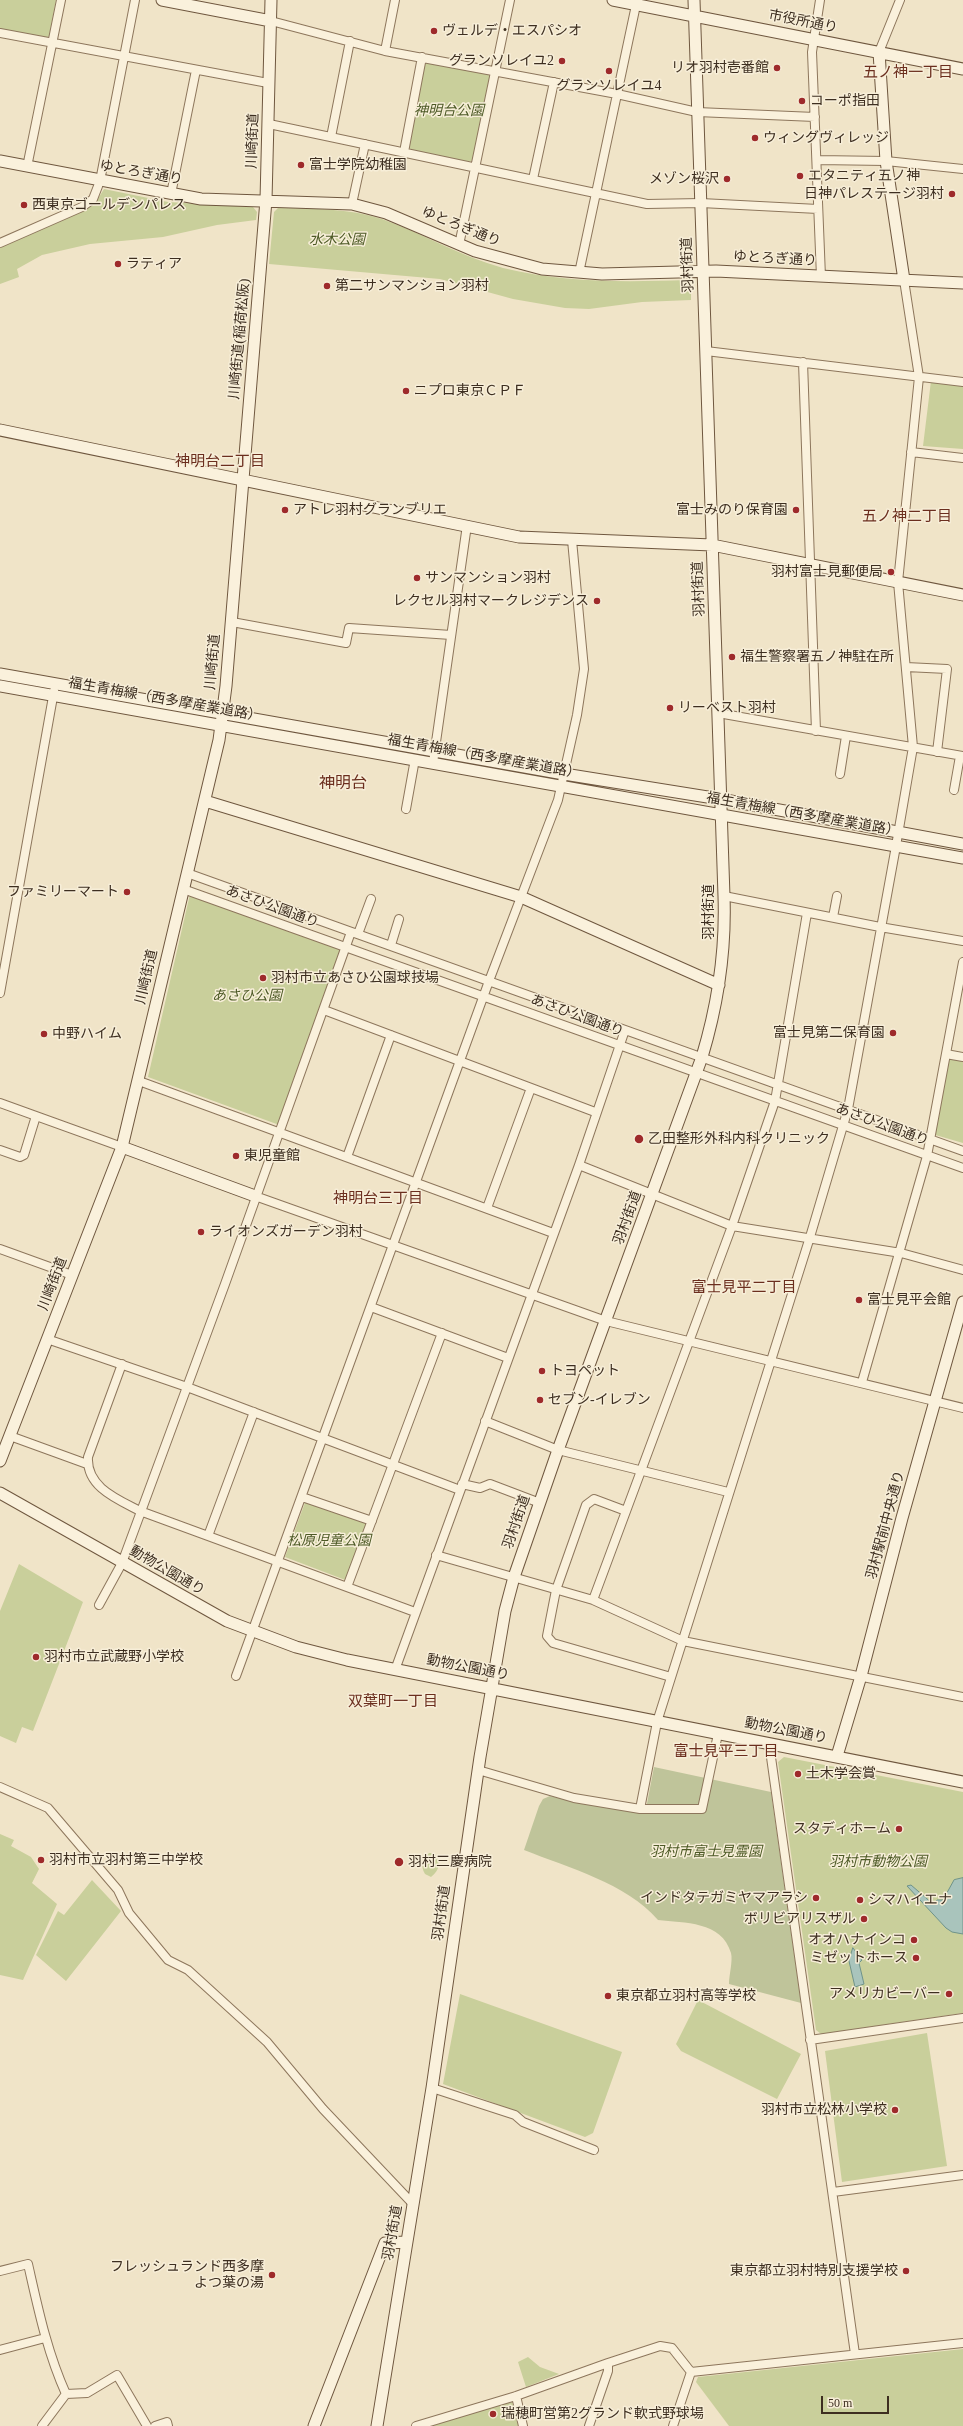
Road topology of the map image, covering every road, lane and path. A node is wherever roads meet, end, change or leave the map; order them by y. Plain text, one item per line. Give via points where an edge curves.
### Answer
1 (61, 0) edge
2 (134, 0) edge
3 (162, 0) edge
4 (271, 0) edge
5 (395, 0) edge
6 (510, 0) edge
7 (613, 0) edge
8 (694, 0) edge
9 (820, 0) edge
10 (900, 0) edge
11 (636, 5) junction
12 (694, 15) junction
13 (271, 21) junction
14 (0, 33) edge
15 (813, 39) junction
16 (350, 41) junction
17 (52, 43) junction
18 (385, 51) junction
19 (879, 52) junction
20 (124, 56) junction
21 (422, 57) junction
22 (963, 68) edge
23 (196, 70) junction
24 (496, 71) junction
25 (554, 82) junction
26 (268, 83) junction
27 (617, 94) junction
28 (697, 112) junction
29 (815, 117) junction
30 (269, 124) junction
31 (331, 137) junction
32 (365, 144) junction
33 (404, 152) junction
34 (817, 160) junction
35 (0, 161) edge
36 (886, 161) junction
37 (27, 167) junction
38 (476, 167) junction
39 (963, 169) edge
40 (533, 180) junction
41 (100, 181) junction
42 (596, 193) junction
43 (171, 194) junction
44 (266, 200) junction
45 (700, 203) junction
46 (352, 204) junction
47 (818, 209) junction
48 (0, 243) edge
49 (459, 245) junction
50 (704, 271) junction
51 (579, 273) junction
52 (821, 277) junction
53 (904, 280) junction
54 (963, 283) edge
55 (706, 351) junction
56 (803, 362) junction
57 (919, 377) junction
58 (963, 382) edge
59 (0, 430) edge
60 (911, 452) junction
61 (963, 458) edge
62 (243, 480) junction
63 (467, 525) junction
64 (572, 540) junction
65 (712, 545) junction
66 (811, 565) junction
67 (898, 582) junction
68 (963, 595) edge
69 (232, 622) junction
70 (451, 635) junction
71 (906, 667) junction
72 (0, 674) edge
73 (56, 684) junction
74 (0, 686) edge
75 (54, 696) junction
76 (718, 713) junction
77 (223, 714) junction
78 (222, 725) junction
79 (816, 731) junction
80 (846, 736) junction
81 (913, 747) junction
82 (435, 751) junction
83 (937, 752) junction
84 (961, 756) edge
85 (415, 759) junction
86 (433, 763) junction
87 (564, 774) junction
88 (840, 774) dead end
89 (561, 786) junction
90 (954, 790) dead end
91 (720, 799) junction
92 (205, 801) junction
93 (406, 809) dead end
94 (721, 816) junction
95 (898, 832) junction
96 (963, 844) edge
97 (896, 846) junction
98 (963, 858) edge
99 (187, 873) junction
100 (182, 889) junction
101 (724, 896) junction
102 (837, 896) dead end
103 (520, 897) junction
104 (371, 899) dead end
105 (807, 913) junction
106 (833, 917) junction
107 (399, 919) dead end
108 (880, 927) junction
109 (355, 933) junction
110 (963, 941) edge
111 (391, 945) junction
112 (346, 947) junction
113 (963, 962) edge
114 (489, 981) junction
115 (719, 985) junction
116 (0, 993) edge
117 (484, 996) junction
118 (324, 1010) junction
119 (625, 1030) junction
120 (391, 1035) junction
121 (619, 1045) junction
122 (946, 1054) junction
123 (702, 1057) junction
124 (963, 1057) edge
125 (460, 1061) junction
126 (696, 1072) junction
127 (139, 1080) junction
128 (779, 1085) junction
129 (531, 1088) junction
130 (775, 1100) junction
131 (0, 1102) edge
132 (848, 1109) junction
133 (595, 1112) junction
134 (36, 1116) junction
135 (844, 1125) junction
136 (280, 1133) junction
137 (930, 1139) junction
138 (122, 1147) junction
139 (0, 1150) edge
140 (963, 1151) edge
141 (927, 1156) junction
142 (347, 1157) junction
143 (578, 1165) junction
144 (963, 1168) edge
145 (416, 1182) junction
146 (653, 1194) junction
147 (255, 1196) junction
148 (487, 1208) junction
149 (732, 1226) junction
150 (553, 1232) junction
151 (810, 1237) junction
152 (393, 1245) junction
153 (0, 1249) edge
154 (901, 1253) junction
155 (963, 1270) edge
156 (72, 1275) junction
157 (532, 1294) junction
158 (963, 1302) edge
159 (371, 1307) junction
160 (606, 1321) junction
161 (960, 1326) edge
162 (442, 1333) junction
163 (47, 1339) junction
164 (688, 1342) junction
165 (508, 1358) junction
166 (771, 1361) junction
167 (122, 1364) junction
168 (862, 1382) junction
169 (186, 1387) junction
170 (935, 1402) junction
171 (963, 1408) edge
172 (254, 1412) junction
173 (485, 1421) junction
174 (10, 1436) junction
175 (324, 1439) junction
176 (558, 1450) junction
177 (0, 1461) edge
178 (87, 1464) junction
179 (393, 1465) junction
180 (641, 1470) junction
181 (461, 1487) junction
182 (728, 1492) junction
183 (0, 1493) edge
184 (302, 1497) junction
185 (540, 1503) junction
186 (140, 1511) junction
187 (626, 1511) junction
188 (372, 1521) junction
189 (208, 1536) junction
190 (436, 1555) junction
191 (279, 1562) junction
192 (122, 1563) junction
193 (514, 1577) junction
194 (347, 1587) junction
195 (556, 1590) junction
196 (593, 1600) junction
197 (99, 1605) dead end
198 (415, 1612) junction
199 (253, 1632) junction
200 (683, 1641) junction
201 (395, 1670) junction
202 (236, 1676) dead end
203 (861, 1676) junction
204 (671, 1677) junction
205 (491, 1688) junction
206 (963, 1697) edge
207 (657, 1722) junction
208 (718, 1734) junction
209 (769, 1743) junction
210 (837, 1756) junction
211 (478, 1770) junction
212 (963, 1782) edge
213 (0, 1787) edge
214 (640, 1810) junction
215 (963, 2018) edge
216 (810, 2040) junction
217 (432, 2088) junction
218 (594, 2150) dead end
219 (963, 2175) edge
220 (833, 2192) junction
221 (413, 2204) junction
222 (406, 2242) junction
223 (0, 2271) edge
224 (45, 2338) junction
225 (963, 2343) edge
226 (0, 2350) edge
227 (855, 2354) junction
228 (608, 2363) junction
229 (691, 2372) junction
230 (66, 2394) junction
231 (516, 2396) junction
232 (42, 2426) edge
233 (146, 2426) edge
234 (155, 2426) edge
235 (168, 2426) edge
236 (314, 2426) edge
237 (377, 2426) edge
238 (416, 2426) edge
239 (523, 2426) edge
240 (589, 2426) edge
241 (673, 2426) edge

1 - 17 street
2 - 20 street
3 - 13 street
4 - 13 street
5 - 18 street
6 - 24 street
7 - 11 street, 市役所通り
8 - 12 street, 羽村街道
9 - 15 street
10 - 19 street
11 - 12 street, 市役所通り
11 - 27 street
12 - 15 street, 市役所通り
12 - 28 street, 羽村街道
13 - 16 street
13 - 26 street, 川崎街道
14 - 17 street
15 - 19 street, 市役所通り
15 - 29 street
16 - 18 street
16 - 31 street
17 - 20 street
17 - 37 street
18 - 21 street
19 - 22 street, 市役所通り
19 - 36 street
20 - 23 street
20 - 41 street
21 - 24 street
21 - 33 street
23 - 26 street
23 - 43 street
24 - 25 street
24 - 38 street
25 - 27 street
25 - 40 street
26 - 30 street, 川崎街道
27 - 28 street
27 - 42 street
28 - 29 street
28 - 45 street, 羽村街道
29 - 34 street
30 - 31 street
30 - 44 street, 川崎街道
31 - 32 street
32 - 33 street
32 - 46 street
33 - 38 street
34 - 36 street
34 - 47 street
35 - 37 street, ゆとろぎ通り
36 - 39 street
36 - 53 street
37 - 41 street, ゆとろぎ通り
38 - 40 street
38 - 49 street
40 - 42 street
41 - 43 street, ゆとろぎ通り
41 - 48 street via 93,199 82,207
42 - 45 street via 647,204
42 - 51 street
43 - 44 street, ゆとろぎ通り via 201,199
44 - 46 street, ゆとろぎ通り
44 - 62 street, 川崎街道(稲荷松阪)
45 - 47 street
45 - 50 street, 羽村街道
46 - 49 street, ゆとろぎ通り via 386,213
47 - 52 street
49 - 51 street, ゆとろぎ通り via 521,264
50 - 51 street, ゆとろぎ通り
50 - 52 street, ゆとろぎ通り
50 - 55 street, 羽村街道
52 - 53 street, ゆとろぎ通り
53 - 54 street, ゆとろぎ通り
53 - 57 street
55 - 56 street
55 - 65 street, 羽村街道
56 - 57 street
56 - 66 street
57 - 58 street
57 - 60 street
59 - 62 street
60 - 61 street
60 - 67 street
62 - 63 street
62 - 69 street, 川崎街道
63 - 64 street via 527,538
63 - 70 street
64 - 65 street
64 - 87 street via 584,661 577,715
65 - 66 street
65 - 76 street, 羽村街道
66 - 67 street
66 - 79 street
67 - 68 street
67 - 71 street
69 - 70 street via 346,643 349,628
69 - 77 street, 川崎街道
70 - 82 street
71 - 81 street
71 - 83 street via 947,669
72 - 73 street, 福生青梅線（西多摩産業道路）
73 - 75 street
73 - 77 street, 福生青梅線（西多摩産業道路）
74 - 75 street, 福生青梅線（西多摩産業道路）
75 - 78 street, 福生青梅線（西多摩産業道路）
75 - 116 street
76 - 79 street
76 - 91 street, 羽村街道
77 - 78 street, 川崎街道
77 - 82 street, 福生青梅線（西多摩産業道路）
78 - 85 street, 福生青梅線（西多摩産業道路）
78 - 92 street, 川崎街道
79 - 80 street
80 - 81 street
80 - 88 street
81 - 83 street
81 - 95 street
82 - 86 street
82 - 87 street, 福生青梅線（西多摩産業道路）
83 - 84 street
84 - 90 street
85 - 86 street, 福生青梅線（西多摩産業道路）
85 - 93 street
86 - 89 street, 福生青梅線（西多摩産業道路）
87 - 89 street
87 - 91 street, 福生青梅線（西多摩産業道路）
89 - 94 street, 福生青梅線（西多摩産業道路）
89 - 103 street
91 - 94 street, 羽村街道
91 - 95 street, 福生青梅線（西多摩産業道路）
92 - 99 street, 川崎街道
92 - 103 street
94 - 97 street, 福生青梅線（西多摩産業道路）
94 - 101 street, 羽村街道
95 - 96 street, 福生青梅線（西多摩産業道路）
95 - 97 street
97 - 98 street, 福生青梅線（西多摩産業道路）
97 - 108 street
99 - 100 street, 川崎街道
99 - 109 street, あさひ公園通り
100 - 112 street, あさひ公園通り
100 - 127 street, 川崎街道
101 - 105 street
101 - 115 street, 羽村街道 via 725,924
102 - 106 street
103 - 114 street
103 - 115 street
104 - 109 street
105 - 106 street
105 - 128 street
106 - 108 street
107 - 111 street
108 - 110 street
108 - 132 street
109 - 111 street, あさひ公園通り
109 - 112 street
111 - 114 street, あさひ公園通り
112 - 117 street, あさひ公園通り
112 - 118 street
113 - 122 street
114 - 117 street
114 - 119 street, あさひ公園通り
115 - 123 street, 羽村街道 via 713,1020
117 - 121 street, あさひ公園通り
117 - 125 street
118 - 120 street
118 - 136 street
119 - 121 street
119 - 123 street, あさひ公園通り
120 - 125 street
120 - 142 street
121 - 126 street, あさひ公園通り
121 - 133 street
122 - 124 street
122 - 137 street
123 - 126 street, 羽村街道
123 - 128 street, あさひ公園通り
125 - 129 street
125 - 145 street
126 - 130 street, あさひ公園通り
126 - 146 street, 羽村街道
127 - 136 street
127 - 138 street, 川崎街道
128 - 130 street
128 - 132 street, あさひ公園通り
129 - 133 street
129 - 148 street
130 - 135 street, あさひ公園通り
130 - 149 street
131 - 134 street
132 - 135 street
132 - 137 street, あさひ公園通り
133 - 143 street
134 - 138 street
134 - 139 street via 24,1155 20,1157
135 - 141 street, あさひ公園通り
135 - 151 street
136 - 142 street
136 - 147 street
137 - 140 street, あさひ公園通り
137 - 141 street
138 - 147 street
138 - 156 street, 川崎街道
141 - 144 street, あさひ公園通り
141 - 154 street
142 - 145 street
143 - 146 street
143 - 150 street
145 - 148 street
145 - 152 street
146 - 149 street
146 - 160 street, 羽村街道
147 - 152 street
147 - 169 street
148 - 150 street
149 - 151 street
149 - 164 street
150 - 157 street
151 - 154 street
151 - 166 street
152 - 157 street
152 - 159 street
153 - 156 street
154 - 155 street
154 - 168 street
156 - 163 street, 川崎街道
157 - 160 street
157 - 165 street
158 - 161 street, 羽村駅前中央通り
159 - 162 street
159 - 175 street
160 - 164 street
160 - 176 street, 羽村街道
161 - 170 street, 羽村駅前中央通り
162 - 165 street
162 - 179 street
163 - 167 street
163 - 174 street, 川崎街道
164 - 166 street
164 - 180 street
165 - 173 street
166 - 168 street
166 - 182 street
167 - 169 street
167 - 178 street
168 - 170 street
169 - 172 street
169 - 186 street
170 - 171 street
170 - 203 street, 羽村駅前中央通り
172 - 175 street
172 - 189 street
173 - 176 street
173 - 181 street
174 - 177 street, 川崎街道
174 - 178 street
175 - 179 street
175 - 184 street
176 - 180 street
176 - 185 street, 羽村街道
178 - 186 street via 96,1483 109,1495
179 - 181 street
179 - 188 street
180 - 182 street
180 - 187 street
181 - 185 street via 480,1488 490,1484
181 - 190 street
182 - 200 street
183 - 192 street, 動物公園通り
184 - 188 street
184 - 191 street
185 - 193 street, 羽村街道
186 - 189 street
186 - 192 street
187 - 195 street via 594,1499 586,1504
187 - 196 street
188 - 194 street
189 - 191 street
190 - 193 street
190 - 198 street
191 - 194 street
191 - 199 street
192 - 197 street
192 - 199 street, 動物公園通り via 196,1605
193 - 195 street
193 - 205 street, 羽村街道
194 - 198 street
195 - 196 street
195 - 204 street via 547,1636 553,1643
196 - 200 street
198 - 201 street
199 - 201 street, 動物公園通り via 296,1647
199 - 202 street
200 - 203 street
200 - 204 street
201 - 205 street, 動物公園通り
203 - 206 street
203 - 210 street, 羽村駅前中央通り
204 - 207 street
205 - 207 street, 動物公園通り
205 - 211 street, 羽村街道
207 - 208 street, 動物公園通り
207 - 214 street
208 - 209 street, 動物公園通り
208 - 214 street via 702,1809
209 - 210 street, 動物公園通り
209 - 216 street
210 - 212 street, 動物公園通り
211 - 214 street via 574,1798
211 - 217 street, 羽村街道
213 - 221 street via 48,1808 118,1890 129,1913 168,1960 188,1970 267,2042 323,2110
215 - 216 street
216 - 220 street
217 - 218 street via 515,2115 523,2122
217 - 221 street, 羽村街道
219 - 220 street
220 - 227 street
221 - 222 street, 羽村街道
222 - 236 street via 385,2243
222 - 237 street, 羽村街道
223 - 224 street via 28,2264
224 - 226 street
224 - 230 street
225 - 227 street
227 - 229 street
228 - 229 street via 660,2346 672,2348
228 - 231 street
228 - 240 street via 608,2371
229 - 241 street
230 - 232 street
230 - 233 street via 87,2393 117,2375
231 - 238 street
231 - 239 street
234 - 235 street via 167,2422

